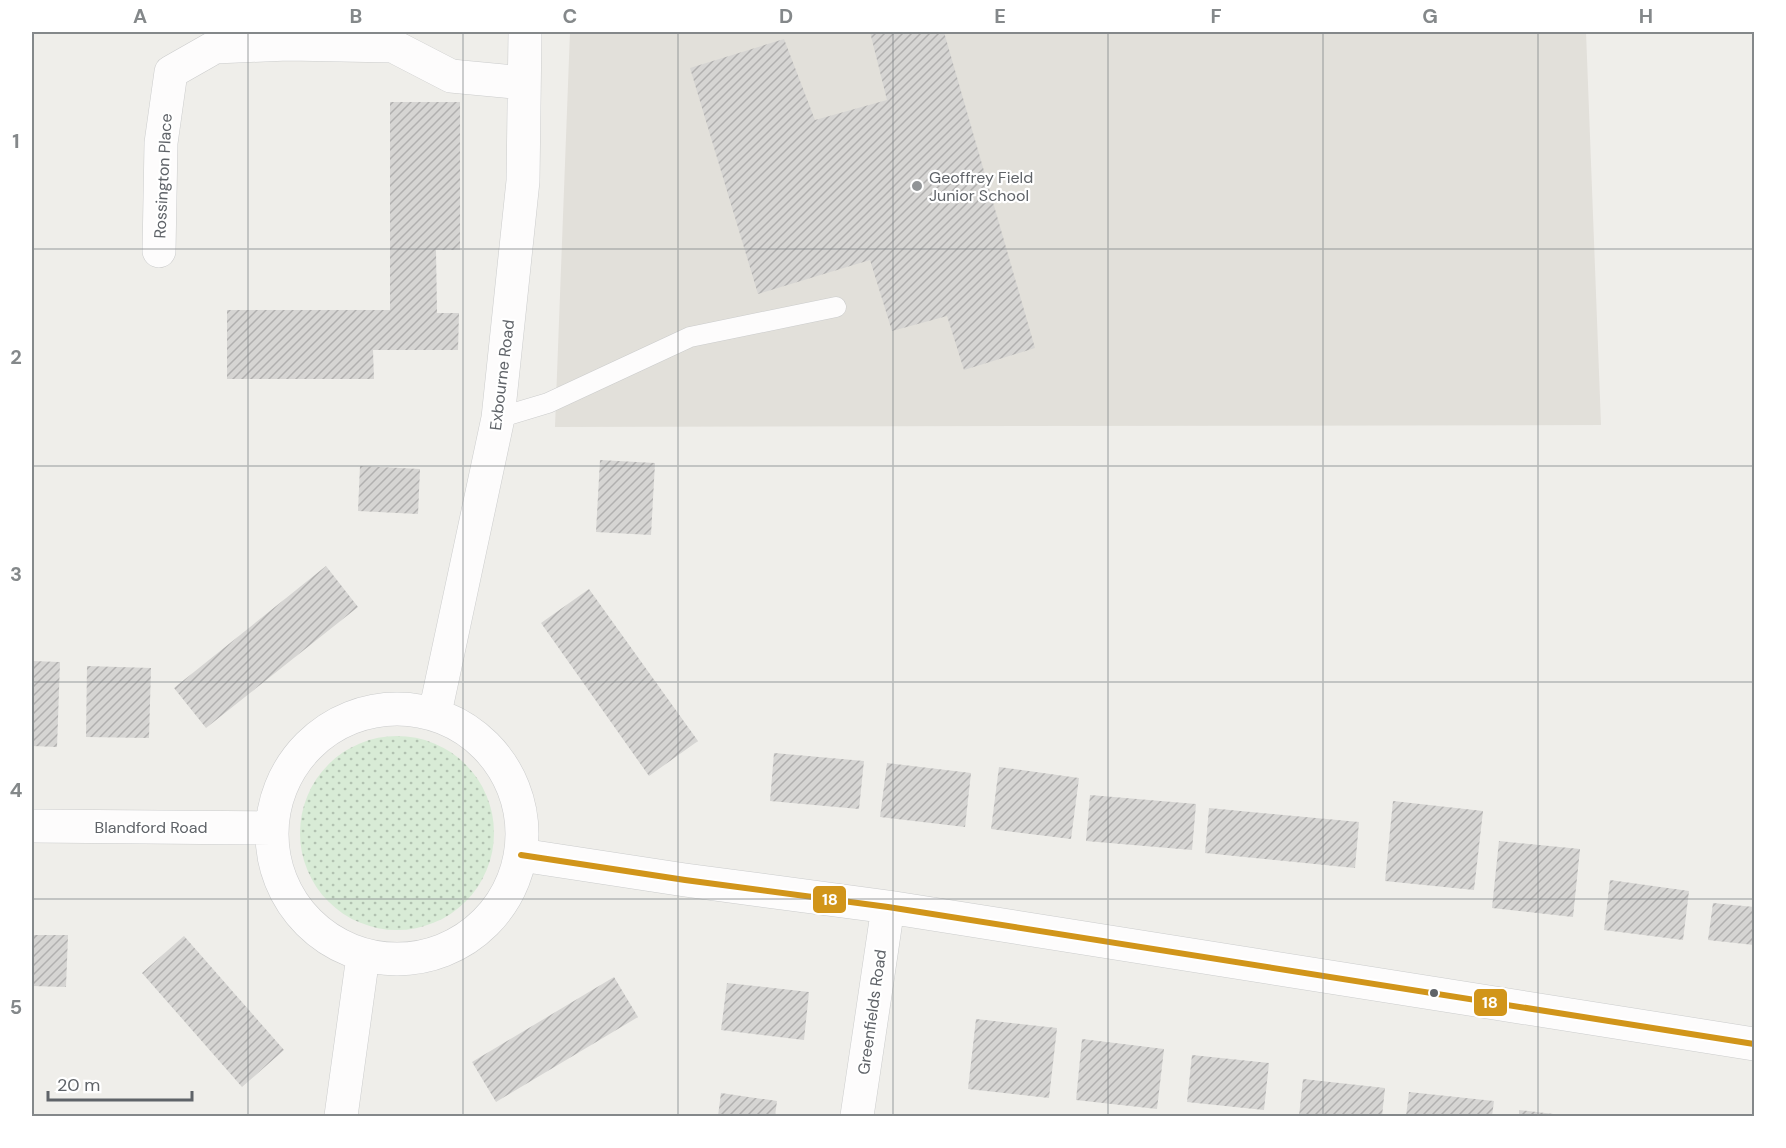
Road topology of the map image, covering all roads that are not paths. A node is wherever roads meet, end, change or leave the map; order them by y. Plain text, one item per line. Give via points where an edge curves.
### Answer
1 (525, 32) edge
2 (524, 83) junction
3 (159, 251) dead end
4 (836, 307) dead end
5 (498, 418) junction
6 (435, 713) junction
7 (32, 826) edge
8 (271, 828) junction
9 (521, 855) junction
10 (888, 907) junction
11 (363, 956) junction
12 (1755, 1044) edge
13 (341, 1116) edge
14 (857, 1116) edge

1 - 2 street, Exbourne Road
2 - 3 street, Rossington Place via 451,76 393,46 215,47 171,72 161,143
2 - 5 street, Exbourne Road via 523,181
4 - 5 lane via 690,337 548,403
5 - 6 street, Exbourne Road
6 - 8 street via 397,707 360,713 325,730 297,756 278,790
6 - 9 street via 468,729 494,753 512,784 522,819
7 - 8 street, Blandford Road
8 - 11 street via 276,870 294,908 325,938
9 - 10 street
9 - 11 street via 507,894 473,933 446,950 406,960
10 - 12 street
10 - 14 street, Greenfields Road
11 - 13 street

